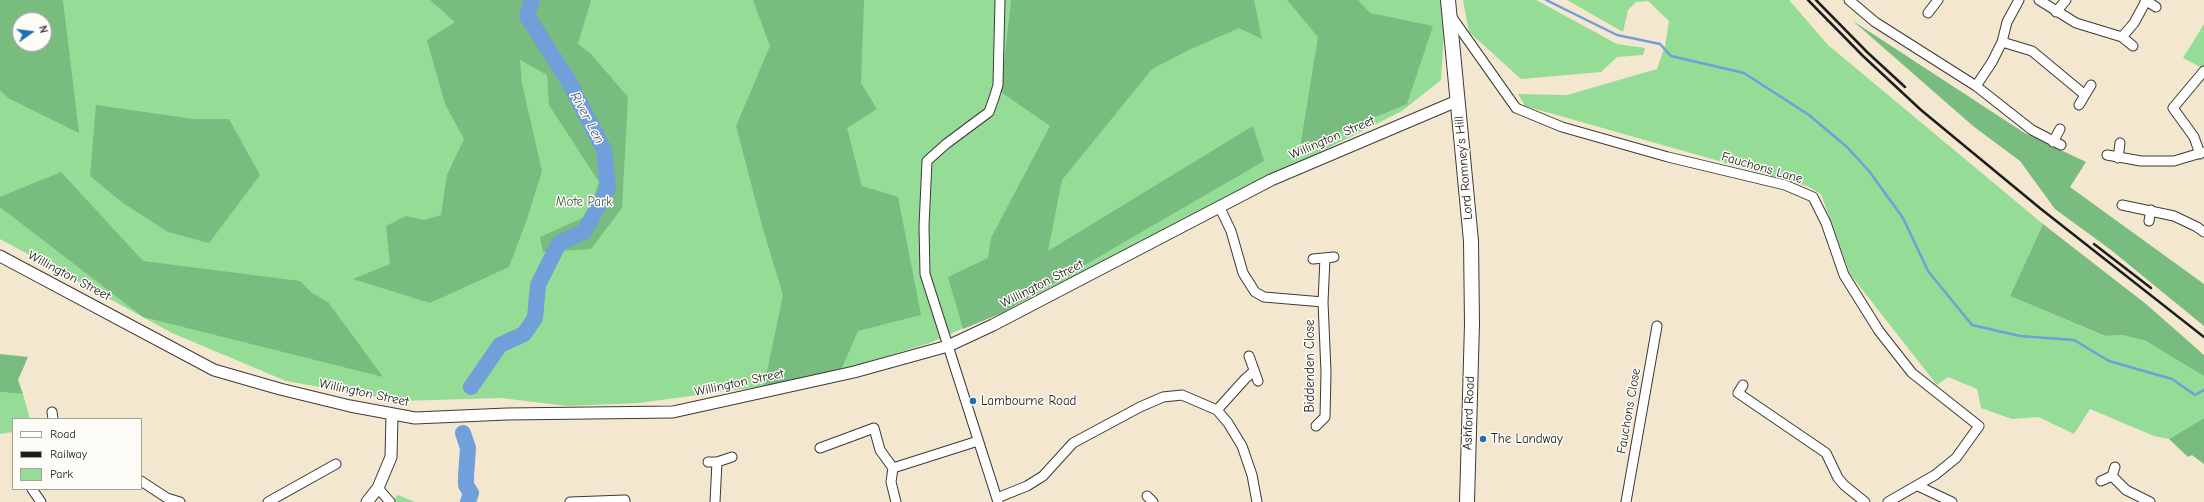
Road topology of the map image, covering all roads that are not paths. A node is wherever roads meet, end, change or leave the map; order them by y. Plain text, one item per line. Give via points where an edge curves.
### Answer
1 (1000, 0) edge
2 (1849, 0) edge
3 (1938, 0) edge
4 (2019, 0) edge
5 (2039, 0) edge
6 (2066, 0) edge
7 (2145, 0) edge
8 (1448, 6) edge
9 (2156, 7) dead end
10 (2056, 12) junction
11 (1928, 13) dead end
12 (2122, 37) junction
13 (2002, 42) junction
14 (2133, 46) dead end
15 (2204, 71) edge
16 (2091, 85) dead end
17 (1976, 86) junction
18 (2085, 95) junction
19 (1458, 101) junction
20 (2079, 105) dead end
21 (2060, 129) dead end
22 (2120, 143) dead end
23 (2202, 153) edge
24 (2107, 155) dead end
25 (2118, 158) junction
26 (2122, 205) dead end
27 (1220, 208) junction
28 (2151, 210) junction
29 (2204, 219) edge
30 (2149, 221) dead end
31 (2201, 230) edge
32 (0, 256) edge
33 (1313, 259) dead end
34 (1323, 302) junction
35 (1472, 324) joint
36 (1658, 326) dead end
37 (948, 346) junction
38 (1249, 356) dead end
39 (1254, 371) junction
40 (1258, 381) dead end
41 (1743, 385) dead end
42 (1217, 410) junction
43 (392, 415) junction
44 (1316, 426) dead end
45 (978, 441) junction
46 (820, 448) dead end
47 (732, 457) dead end
48 (336, 464) dead end
49 (893, 468) junction
50 (2101, 481) dead end
51 (142, 482) edge
52 (1918, 486) junction
53 (378, 488) junction
54 (33, 490) edge
55 (165, 500) edge
56 (997, 500) edge
57 (1630, 501) edge
58 (41, 502) edge
59 (180, 502) edge
60 (268, 502) edge
61 (367, 502) edge
62 (390, 502) edge
63 (570, 502) edge
64 (625, 502) edge
65 (715, 502) edge
66 (896, 502) edge
67 (1257, 502) edge
68 (1467, 502) edge
69 (1866, 502) edge
70 (1888, 502) edge
71 (1952, 502) edge
72 (2150, 502) edge

1 - 37 street via 998,85 989,112 927,161 925,274
2 - 17 street via 1875,22
3 - 11 street
4 - 13 street
5 - 10 street
6 - 10 street
7 - 9 street
7 - 12 street via 2134,23
8 - 19 main road, Lord Romney's Hill
8 - 52 street, Fauchons Lane via 1516,108 1562,127 1668,157 1785,185 1813,196 1826,223 1844,275 1879,332 1912,373 1979,426 1956,458
10 - 12 street via 2076,23
12 - 14 street
13 - 17 street
13 - 18 street via 2032,52
15 - 23 street via 2173,108
16 - 18 street
17 - 21 street via 2032,130 2057,143
18 - 20 street
19 - 27 street, Willington Street via 1287,172
19 - 35 main road, Lord Romney's Hill via 1471,241
22 - 25 street
23 - 25 street via 2174,161
24 - 25 street
26 - 28 street
27 - 34 street, Biddenden Close via 1231,231 1242,273 1255,292 1264,297
27 - 37 street, Willington Street via 993,326
28 - 30 street
28 - 31 street via 2174,216
29 - 31 street
32 - 43 street, Willington Street via 214,370 280,390
33 - 34 street, Biddenden Close via 1330,258
34 - 44 street, Biddenden Close via 1326,372 1324,417
35 - 68 main road, Ashford Road
36 - 57 street, Fauchons Close
37 - 43 street, Willington Street via 854,372 673,412 415,418
37 - 45 street
38 - 39 street
39 - 40 street
39 - 42 street
41 - 69 street via 1738,393 1826,453 1844,486
42 - 56 street via 1182,395 1163,397 1073,443 1043,476
42 - 67 street via 1242,446 1252,475
43 - 53 street via 391,457
45 - 49 street
45 - 56 street
46 - 49 street via 874,428 880,450
47 - 65 street via 712,462
48 - 60 street
49 - 66 street via 890,482
50 - 72 street via 2113,472 2126,490
51 - 55 street
52 - 70 street, Fauchons Lane
52 - 71 street
53 - 61 street
53 - 62 street
54 - 58 street
55 - 59 street
63 - 64 street

